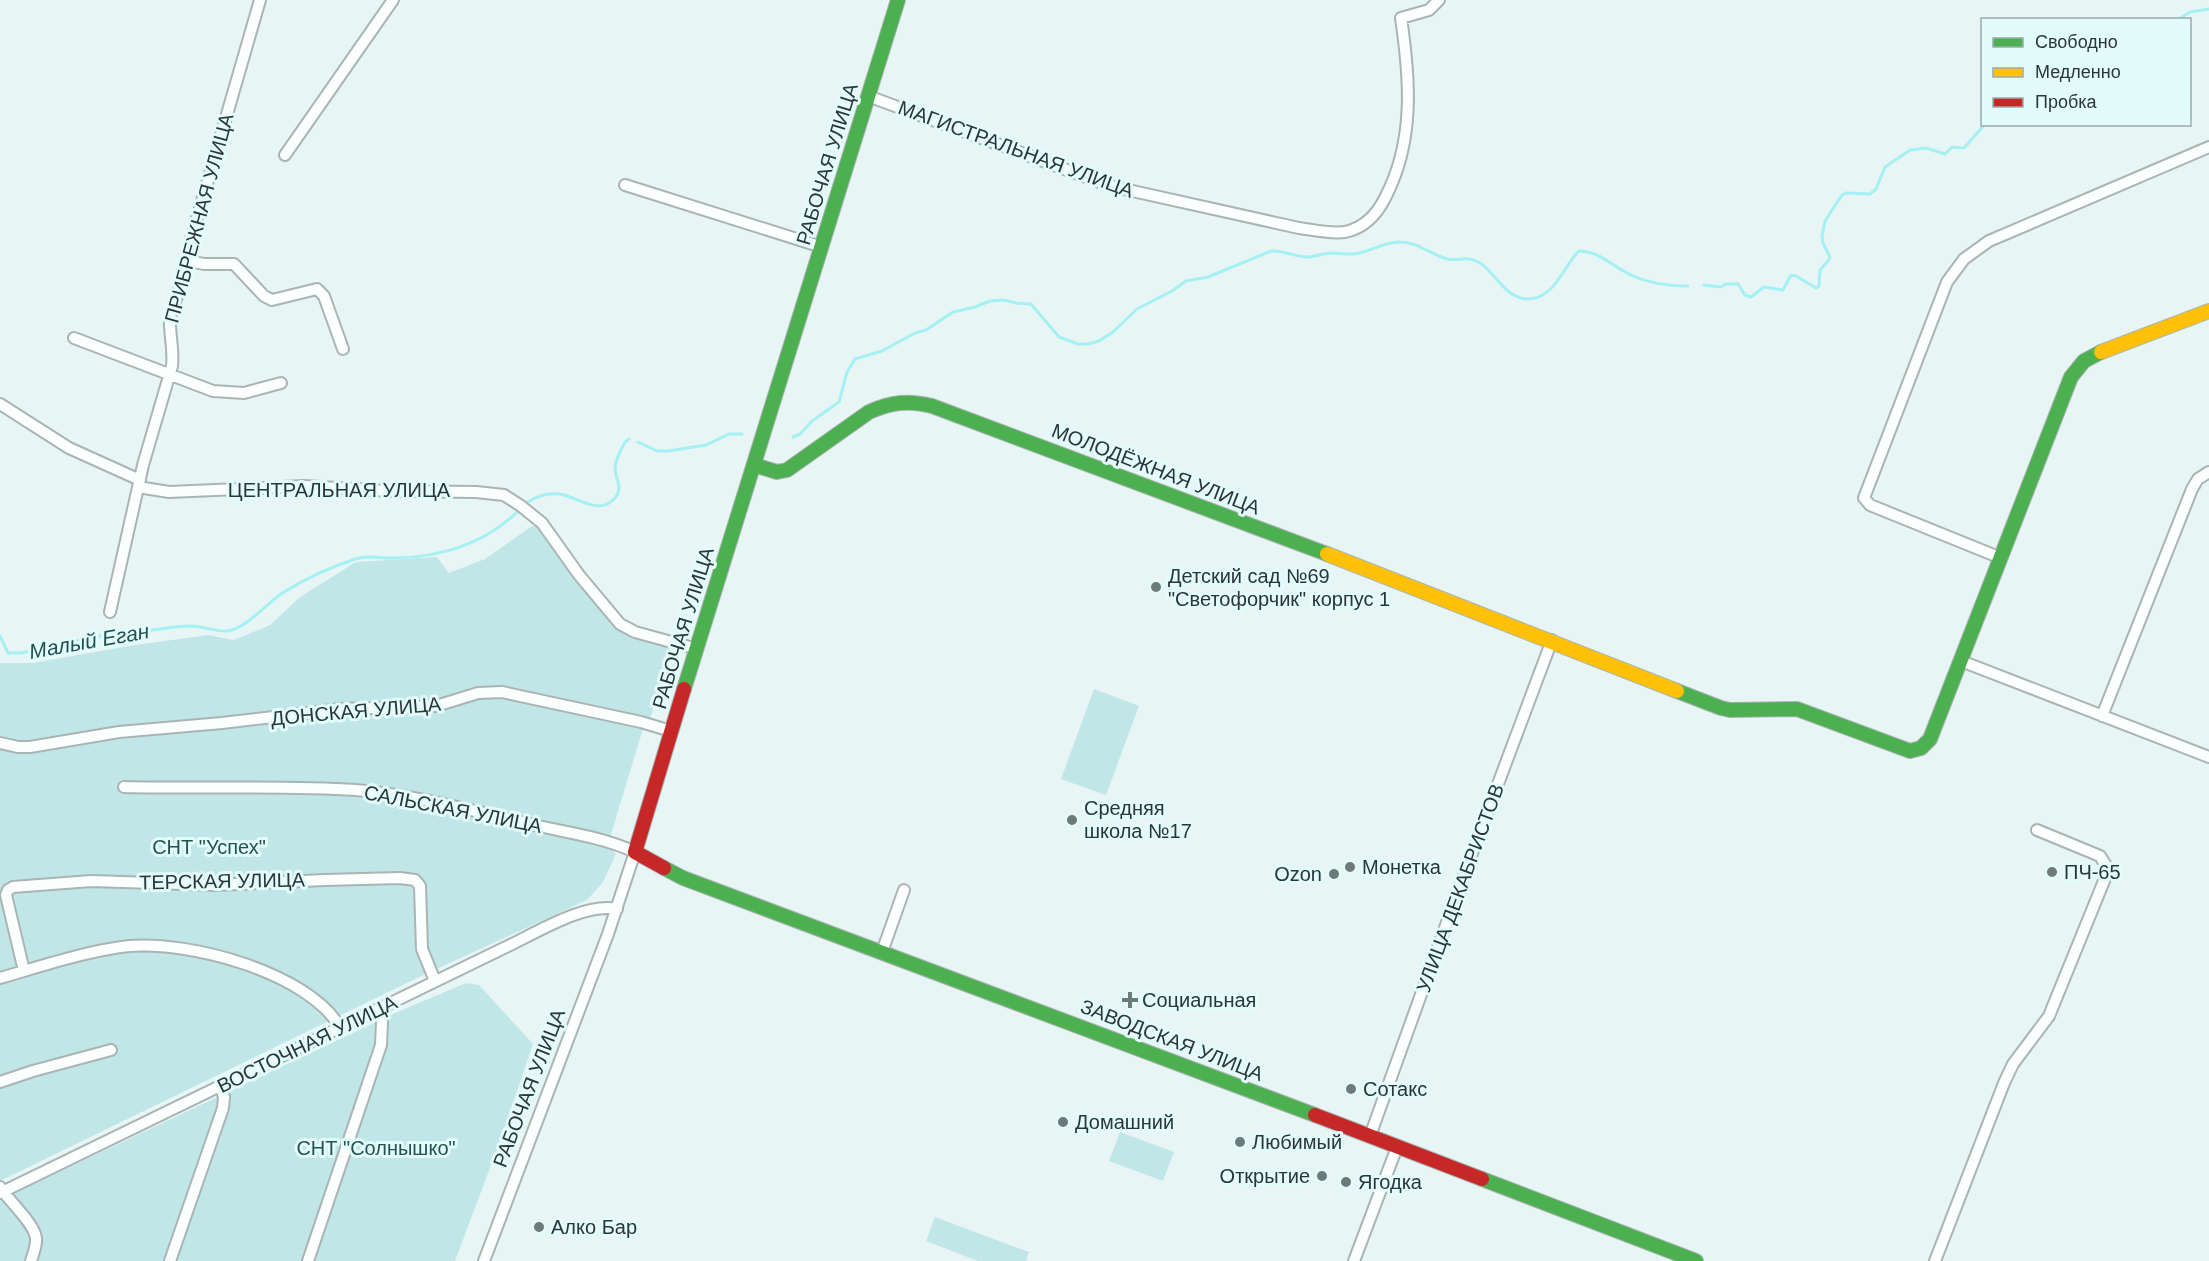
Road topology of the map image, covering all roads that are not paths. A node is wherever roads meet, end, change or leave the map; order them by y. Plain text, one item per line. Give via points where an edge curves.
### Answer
1 (260, 0) edge
2 (393, 0) edge
3 (898, 0) edge
4 (1439, 0) edge
5 (868, 96) junction
6 (2209, 147) edge
7 (285, 155) dead end
8 (625, 185) dead end
9 (822, 247) junction
10 (189, 261) junction
11 (2209, 311) edge
12 (74, 338) dead end
13 (343, 349) dead end
14 (169, 374) junction
15 (280, 383) dead end
16 (0, 404) edge
17 (754, 465) junction
18 (2209, 472) edge
19 (139, 483) junction
20 (2001, 558) junction
21 (110, 612) dead end
22 (1552, 640) junction
23 (697, 650) junction
24 (1961, 661) junction
25 (2102, 716) junction
26 (671, 731) junction
27 (0, 743) edge
28 (2209, 757) edge
29 (124, 787) dead end
30 (2037, 830) dead end
31 (635, 852) junction
32 (904, 890) dead end
33 (617, 909) junction
34 (882, 952) junction
35 (24, 971) junction
36 (0, 978) edge
37 (435, 981) junction
38 (379, 1008) junction
39 (340, 1027) junction
40 (111, 1050) dead end
41 (0, 1082) edge
42 (220, 1086) junction
43 (1370, 1136) junction
44 (1398, 1147) junction
45 (1, 1190) edge
46 (31, 1261) edge
47 (170, 1261) edge
48 (308, 1261) edge
49 (484, 1261) edge
50 (1354, 1261) edge
51 (1696, 1261) edge
52 (1935, 1261) edge

1 - 10 street, ПРИБРЕЖНАЯ УЛИЦА via 189,246
2 - 7 street
3 - 5 street, РАБОЧАЯ УЛИЦА
4 - 5 street, МАГИСТРАЛЬНАЯ УЛИЦА via 1429,10 1401,18 1408,117 1399,167 1380,208 1365,224 1345,232 1299,228 1110,186
5 - 9 street, РАБОЧАЯ УЛИЦА
6 - 20 street via 1989,241 1964,259 1947,282 1864,498 1870,505
8 - 9 street
9 - 17 street, РАБОЧАЯ УЛИЦА
10 - 13 street via 234,264 272,300 317,290 324,296
10 - 14 street, ПРИБРЕЖНАЯ УЛИЦА via 169,328 173,352
11 - 20 street via 2094,355 2076,368
12 - 14 street
14 - 15 street via 222,393 244,393
14 - 19 street, ПРИБРЕЖНАЯ УЛИЦА
16 - 19 street, ЦЕНТРАЛЬНАЯ УЛИЦА via 69,448
17 - 22 street, МОЛОДЁЖНАЯ УЛИЦА via 777,472 788,470 882,405 907,402 932,406
17 - 23 street, РАБОЧАЯ УЛИЦА
18 - 25 street via 2192,489
19 - 21 street, ПРИБРЕЖНАЯ УЛИЦА
19 - 23 street, ЦЕНТРАЛЬНАЯ УЛИЦА via 169,492 304,486 504,495 533,515 553,536 620,624
20 - 24 street
22 - 24 street, МОЛОДЁЖНАЯ УЛИЦА via 1721,708 1797,709 1910,752 1918,751 1930,739
22 - 43 street, УЛИЦА ДЕКАБРИСТОВ
23 - 26 street, РАБОЧАЯ УЛИЦА
24 - 25 street
25 - 28 street
26 - 27 street, ДОНСКАЯ УЛИЦА via 489,691 436,706 360,707 119,732 30,747
26 - 31 street, РАБОЧАЯ УЛИЦА
29 - 31 street, САЛЬСКАЯ УЛИЦА via 301,787 359,791 442,803 604,839
30 - 52 street via 2100,856 2106,876 2049,1016 2013,1064 2004,1083
31 - 33 street, РАБОЧАЯ УЛИЦА
31 - 34 street, ЗАВОДСКАЯ УЛИЦА via 683,878
32 - 34 street
33 - 37 street, ВОСТОЧНАЯ УЛИЦА via 602,907 583,912
33 - 49 street, РАБОЧАЯ УЛИЦА
34 - 43 street, ЗАВОДСКАЯ УЛИЦА
35 - 36 street
35 - 37 street, ТЕРСКАЯ УЛИЦА via 6,895 13,887 91,880 215,885 400,878 414,880 420,886 422,949
35 - 39 street via 129,946 208,954 284,979 325,1008
37 - 38 street, ВОСТОЧНАЯ УЛИЦА
38 - 39 street, ВОСТОЧНАЯ УЛИЦА
38 - 48 street via 381,1045
39 - 42 street, ВОСТОЧНАЯ УЛИЦА
40 - 41 street
42 - 45 street, ВОСТОЧНАЯ УЛИЦА
42 - 47 street via 223,1108
43 - 44 street, ЗАВОДСКАЯ УЛИЦА
44 - 50 street
44 - 51 street, ЗАВОДСКАЯ УЛИЦА
45 - 46 street via 36,1235

